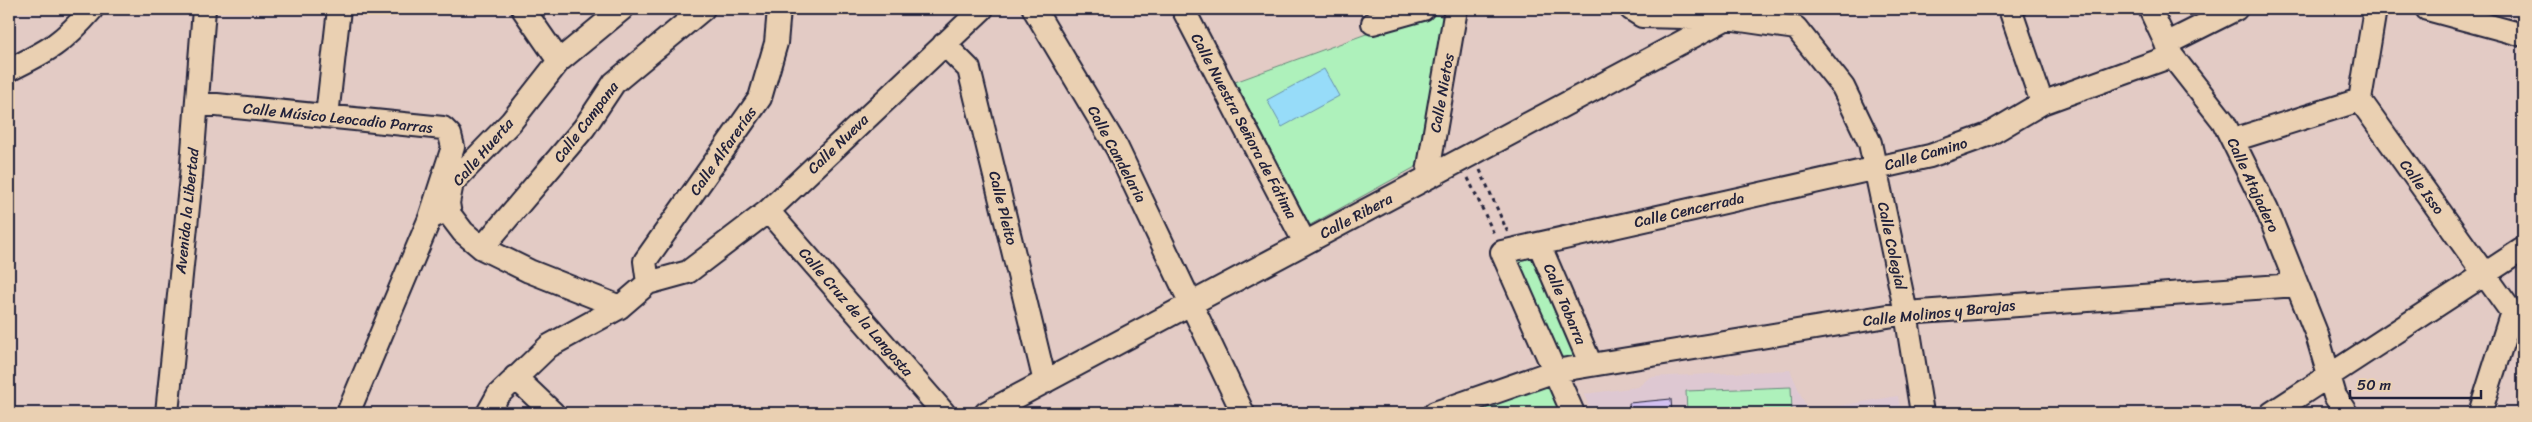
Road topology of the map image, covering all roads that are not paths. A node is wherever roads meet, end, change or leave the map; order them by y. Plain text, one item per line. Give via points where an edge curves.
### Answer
1 (92, 9) edge
2 (204, 9) edge
3 (339, 9) edge
4 (523, 9) edge
5 (622, 9) edge
6 (703, 9) edge
7 (779, 9) edge
8 (982, 9) edge
9 (1034, 9) edge
10 (1183, 9) edge
11 (1423, 9) edge
12 (1452, 9) edge
13 (1456, 9) edge
14 (1630, 9) edge
15 (1750, 9) edge
16 (2010, 9) edge
17 (2150, 9) edge
18 (2236, 9) edge
19 (2375, 9) edge
20 (2427, 9) edge
21 (1727, 18) junction
22 (1373, 23) dead end
23 (2523, 35) edge
24 (944, 44) junction
25 (2169, 50) junction
26 (559, 61) junction
27 (9, 70) edge
28 (2360, 100) junction
29 (197, 103) junction
30 (2042, 103) junction
31 (327, 116) junction
32 (2233, 140) junction
33 (1876, 168) junction
34 (1427, 178) junction
35 (768, 211) junction
36 (440, 214) junction
37 (1305, 243) junction
38 (1539, 244) junction
39 (482, 248) junction
40 (2523, 249) edge
41 (2485, 274) junction
42 (648, 283) junction
43 (2296, 285) junction
44 (1191, 304) junction
45 (620, 307) junction
46 (1906, 314) junction
47 (2518, 320) edge
48 (1591, 365) junction
49 (1555, 371) junction
50 (2330, 375) junction
51 (515, 377) junction
52 (1045, 382) junction
53 (167, 413) edge
54 (348, 413) edge
55 (488, 413) edge
56 (553, 413) edge
57 (944, 413) edge
58 (986, 413) edge
59 (1243, 413) edge
60 (1435, 413) edge
61 (1573, 413) edge
62 (1922, 413) edge
63 (2272, 413) edge
64 (2346, 413) edge
65 (2480, 413) edge

1 - 27 street via 71,33 50,50
2 - 29 street, Avenida la Libertad
3 - 31 street
4 - 26 street
5 - 26 street, Calle Huerta
6 - 39 street, Calle Campana via 614,83 584,128
7 - 42 street, Calle Alfarerías via 776,43 760,98 645,261
8 - 24 street, Calle Nueva
9 - 44 street, Calle Candelaria via 1117,148
10 - 37 street, Calle Nuestra Señora de Fátima
11 - 22 street
12 - 13 street
13 - 34 street, Calle Nietos
14 - 21 street, Calle Camino via 1642,16
15 - 21 street, Calle Ribera
16 - 30 street
17 - 25 street, Calle Atajadero
18 - 25 street, Calle Camino
19 - 28 street
20 - 23 street
21 - 33 street, Calle Camino via 1796,28 1843,87 1870,142
21 - 34 street, Calle Ribera
24 - 35 street, Calle Nueva
24 - 52 street, Calle Pleito via 969,69
25 - 30 street, Calle Camino
25 - 32 street, Calle Atajadero via 2223,121
26 - 36 street, Calle Huerta via 511,122 452,183 448,203
28 - 32 street
28 - 41 street, Calle Isso
29 - 31 street, Calle Músico Leocadio Parras
29 - 53 street, Avenida la Libertad
30 - 33 street, Calle Camino via 1988,135 1930,156
31 - 36 street, Calle Músico Leocadio Parras via 443,128 450,135 453,147
32 - 43 street, Calle Atajadero via 2267,210
33 - 38 street, Calle Cencerrada
33 - 46 street, Calle Colegial
34 - 37 street, Calle Ribera
35 - 42 street, Calle Nueva via 688,272
35 - 57 street, Calle Cruz de la Langosta
36 - 39 street
36 - 54 street
37 - 44 street, Calle Ribera
38 - 48 street, Calle Tobarra
38 - 49 street, Calle Cencerrada via 1509,250
39 - 45 street via 529,271
40 - 41 street
41 - 47 street, Calle Isso
41 - 50 street
42 - 45 street
43 - 46 street, Calle Molinos y Barajas
43 - 50 street, Calle Atajadero
44 - 52 street, Calle Ribera
44 - 59 street, Calle Candelaria
45 - 51 street via 549,346
46 - 48 street, Calle Molinos y Barajas
46 - 62 street, Calle Colegial
47 - 65 street
48 - 49 street, Calle Molinos y Barajas
49 - 60 street, Calle Molinos y Barajas
49 - 61 street
50 - 63 street
50 - 64 street, Calle Atajadero via 2335,396
51 - 55 street via 498,395
51 - 56 street
52 - 58 street, Calle Ribera

